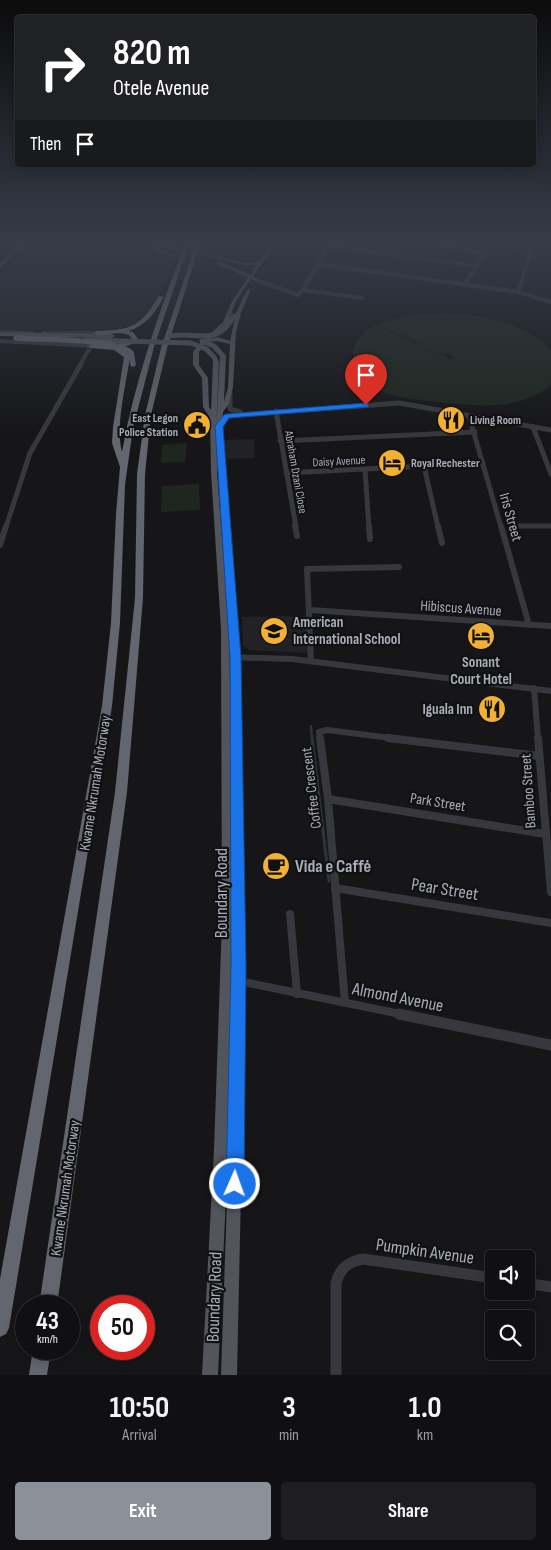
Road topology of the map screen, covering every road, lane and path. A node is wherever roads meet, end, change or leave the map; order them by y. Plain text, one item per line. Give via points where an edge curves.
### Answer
1 (157, 305) edge
2 (163, 305) edge
3 (178, 305) edge
4 (233, 305) edge
5 (237, 305) edge
6 (243, 305) edge
7 (218, 331) junction
8 (119, 332) junction
9 (97, 333) joint
10 (234, 335) junction
11 (0, 336) edge
12 (170, 336) junction
13 (16, 338) junction
14 (206, 341) junction
15 (232, 342) junction
16 (78, 344) junction
17 (91, 346) junction
18 (102, 346) junction
19 (86, 356) junction
20 (223, 356) joint
21 (230, 394) junction
22 (276, 411) junction
23 (261, 412) junction
24 (118, 413) junction
25 (469, 416) junction
26 (218, 418) junction
27 (533, 427) junction
28 (551, 430) edge
29 (475, 432) junction
30 (280, 441) junction
31 (483, 463) junction
32 (424, 466) junction
33 (365, 470) junction
34 (550, 470) edge
35 (123, 471) junction
36 (286, 473) junction
37 (519, 526) dead end
38 (551, 526) edge
39 (297, 536) dead end
40 (370, 539) dead end
41 (442, 543) dead end
42 (0, 545) edge
43 (399, 567) dead end
44 (310, 610) junction
45 (529, 625) junction
46 (551, 626) edge
47 (230, 657) junction
48 (311, 661) junction
49 (534, 688) junction
50 (551, 691) edge
51 (539, 756) junction
52 (328, 798) junction
53 (545, 834) junction
54 (335, 888) junction
55 (551, 892) edge
56 (290, 914) dead end
57 (551, 922) edge
58 (238, 982) junction
59 (297, 994) junction
60 (345, 1003) junction
61 (551, 1045) edge
62 (485, 1277) edge
63 (535, 1284) edge
64 (551, 1287) edge
65 (50, 1295) edge
66 (0, 1328) edge
67 (40, 1360) edge
68 (38, 1375) edge
69 (210, 1375) edge
70 (229, 1375) edge
71 (336, 1375) edge

1 - 8 highway via 152,315 141,325
2 - 35 highway, Kwame Nkrumah Motorway via 140,380
3 - 65 highway, Kwame Nkrumah Motorway via 148,415 141,474 139,598 121,792
4 - 7 main road, Boundary Road
5 - 12 main road, bridge via 228,329 217,335
6 - 10 main road, Boundary Road
7 - 10 main road via 222,335
7 - 14 main road, Boundary Road
8 - 9 highway
8 - 18 highway via 132,333 135,339 121,346
9 - 11 street
10 - 15 main road, Boundary Road
11 - 12 main road
11 - 13 main road
11 - 16 street
12 - 20 main road, bridge via 205,342
13 - 24 highway, bridge via 113,344 129,350 133,364
13 - 26 main road, Boundary Road, bridge via 179,341 200,345 214,357
14 - 15 main road
14 - 26 main road, Boundary Road via 198,349 196,365 205,378 206,407
15 - 21 main road, Boundary Road
16 - 17 street
16 - 19 street
17 - 18 highway
17 - 19 street
18 - 24 highway via 122,350 128,357
19 - 42 street via 30,453
20 - 26 main road, Boundary Road
21 - 23 street via 231,410
21 - 26 main road, Boundary Road
22 - 23 street
22 - 25 street via 398,404
22 - 30 street, Abraham Dzani Close
23 - 26 street
24 - 35 highway via 116,443
25 - 27 street
25 - 29 street, Iris Street
26 - 47 main road, Boundary Road
27 - 28 street
27 - 34 street
29 - 30 street
29 - 31 street, Iris Street
30 - 36 street, Abraham Dzani Close
31 - 32 street, Daisy Avenue
31 - 45 street, Iris Street
32 - 33 street, Daisy Avenue
32 - 41 street
33 - 36 street, Daisy Avenue
33 - 40 street
35 - 66 highway, Kwame Nkrumah Motorway via 117,597 107,706
36 - 39 street, Abraham Dzani Close
37 - 38 street
43 - 44 street via 307,569
44 - 45 street, Hibiscus Avenue
44 - 48 street
45 - 46 street, Hibiscus Avenue
47 - 48 street
47 - 58 main road, Boundary Road
47 - 69 main road, Boundary Road via 228,920
48 - 49 street
49 - 50 street
49 - 51 street, Bamboo Street
51 - 52 street, Coffee Crescent via 321,731
51 - 53 street, Bamboo Street
52 - 53 street, Park Street
52 - 54 street, Coffee Crescent
53 - 55 street, Bamboo Street
54 - 57 street, Pear Street
54 - 60 street, Coffee Crescent
56 - 59 street
58 - 59 street, Almond Avenue
58 - 70 main road, Boundary Road
59 - 60 street, Almond Avenue
60 - 61 street, Almond Avenue
62 - 71 street, Pumpkin Avenue via 363,1259 350,1262 341,1270 336,1283
63 - 64 street
67 - 68 highway

